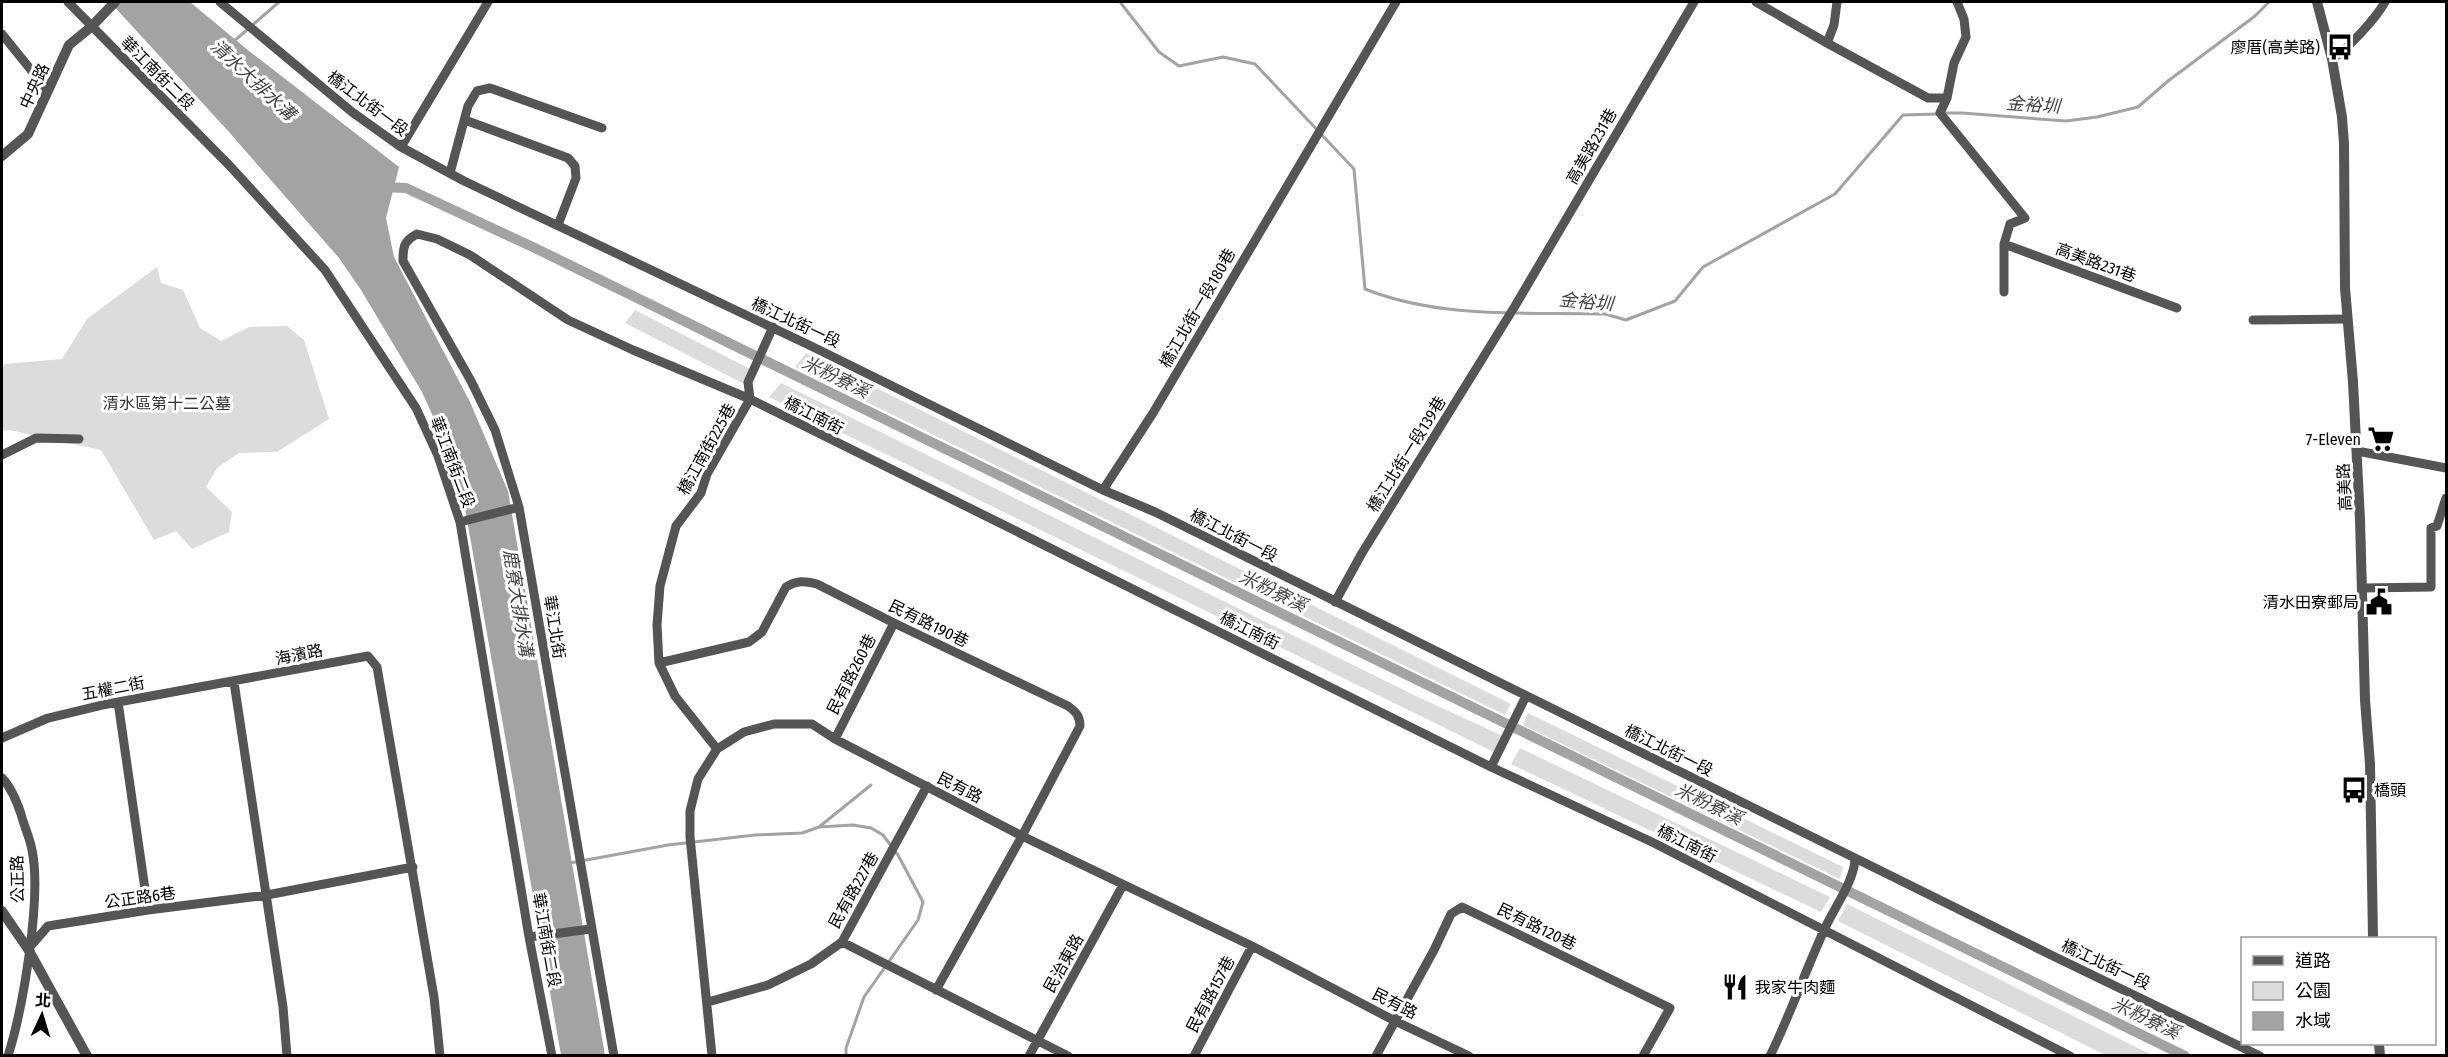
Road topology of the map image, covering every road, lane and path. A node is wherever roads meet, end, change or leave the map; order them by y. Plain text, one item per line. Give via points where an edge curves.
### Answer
1 (68, 2) edge
2 (115, 2) edge
3 (220, 2) edge
4 (488, 2) edge
5 (1396, 2) edge
6 (1694, 2) edge
7 (1756, 2) edge
8 (1837, 2) edge
9 (1957, 2) edge
10 (2317, 2) edge
11 (2385, 2) edge
12 (91, 27) junction
13 (2, 34) edge
14 (1827, 43) junction
15 (2332, 59) junction
16 (48, 90) junction
17 (1947, 98) junction
18 (465, 120) junction
19 (602, 128) dead end
20 (401, 147) junction
21 (2, 156) edge
22 (450, 173) junction
23 (558, 225) junction
24 (417, 234) joint
25 (2004, 244) junction
26 (2004, 292) dead end
27 (2177, 308) dead end
28 (2348, 319) junction
29 (2253, 320) dead end
30 (1505, 322) joint
31 (773, 327) junction
32 (750, 399) junction
33 (79, 439) dead end
34 (2357, 451) junction
35 (2, 455) edge
36 (2446, 468) edge
37 (1104, 490) junction
38 (2446, 498) edge
39 (516, 507) junction
40 (462, 521) junction
41 (2363, 588) junction
42 (1335, 602) junction
43 (894, 623) junction
44 (659, 663) junction
45 (234, 682) junction
46 (1526, 696) junction
47 (118, 702) junction
48 (2, 738) edge
49 (835, 739) junction
50 (717, 749) junction
51 (1491, 766) junction
52 (2, 778) edge
53 (927, 786) junction
54 (1022, 836) junction
55 (1855, 858) junction
56 (413, 867) junction
57 (1123, 885) junction
58 (267, 895) junction
59 (148, 910) junction
60 (2, 911) edge
61 (1824, 929) junction
62 (588, 930) junction
63 (533, 937) junction
64 (2373, 937) edge
65 (842, 942) junction
66 (1252, 946) junction
67 (28, 950) junction
68 (936, 990) junction
69 (708, 1002) junction
70 (1395, 1021) junction
71 (1038, 1041) junction
72 (8, 1056) edge
73 (87, 1056) edge
74 (287, 1056) edge
75 (440, 1056) edge
76 (552, 1056) edge
77 (614, 1056) edge
78 (712, 1056) edge
79 (1029, 1056) edge
80 (1068, 1056) edge
81 (1194, 1056) edge
82 (1376, 1056) edge
83 (1469, 1056) edge
84 (1643, 1056) edge
85 (1770, 1056) edge
86 (2070, 1056) edge
87 (2260, 1056) edge

1 - 12 street, 華江南街二段
2 - 12 street, 中央路
3 - 20 street, 橋江北街一段 via 352,112
4 - 20 street
5 - 37 street, 橋江北街一段180巷
6 - 30 street, 高美路231巷
7 - 14 street
8 - 14 street
9 - 17 street via 1966,37 1954,63
10 - 15 street, 高美路
11 - 15 street via 2344,52
12 - 16 street, 中央路 via 69,45
12 - 40 street, 華江南街二段 via 229,165 325,270 416,408
13 - 16 street
14 - 17 street via 1928,98
15 - 28 street, 高美路 via 2344,144
16 - 21 street, 中央路 via 28,134
17 - 25 street via 1940,113 2025,218 2010,224
18 - 19 street via 477,92 490,88
18 - 22 street
18 - 23 street via 568,158 575,166 576,178
20 - 22 street, 橋江北街一段
22 - 23 street, 橋江北街一段
23 - 31 street, 橋江北街一段
24 - 32 street, 橋江南街 via 437,238 470,255 568,320
24 - 39 street, 華江北街 via 406,240 403,261 490,420
25 - 26 street
25 - 27 street, 高美路231巷
28 - 29 street
28 - 34 street, 高美路
30 - 42 street, 橋江北街一段139巷
31 - 32 street, 橋江南街225巷 via 748,382
31 - 37 street, 橋江北街一段
32 - 44 street, 橋江南街225巷 via 707,474 701,493 676,526 660,586
32 - 51 street, 橋江南街
33 - 35 street via 36,438
34 - 36 street
34 - 41 street, 高美路
37 - 42 street, 橋江北街一段
38 - 41 street via 2437,526 2431,528 2431,587
39 - 40 street
39 - 62 street, 華江北街
40 - 63 street, 華江南街二段
41 - 64 street, 高美路
42 - 46 street, 橋江北街一段
43 - 44 street, 民有路190巷 via 817,584 794,582 786,587 762,632 749,642
43 - 49 street, 民有路260巷
43 - 54 street, 民有路190巷 via 1068,705 1080,717 1080,726
44 - 50 street via 675,696
45 - 47 street, 五權二街
45 - 56 street, 海濱路 via 368,656 377,667 380,680
45 - 58 street
46 - 51 street
46 - 55 street, 橋江北街一段
47 - 48 street, 五權二街 via 48,718
47 - 59 street
49 - 50 street, 民有路 via 812,724 774,723 744,732
49 - 53 street, 民有路
50 - 69 street, 民有路 via 698,779 690,811
51 - 61 street, 橋江南街
52 - 67 street, 公正路 via 18,806 32,850 34,877
53 - 54 street, 民有路
53 - 65 street, 民有路227巷
54 - 57 street, 民有路
54 - 68 street
55 - 61 street via 1852,873
55 - 87 street, 橋江北街一段
56 - 58 street
56 - 75 street, 海濱路
57 - 66 street, 民有路
57 - 71 street, 民治東路
58 - 59 street, 公正路6巷
58 - 74 street
59 - 67 street, 公正路6巷 via 48,926
60 - 67 street
61 - 85 street
61 - 86 street, 橋江南街
62 - 63 street
62 - 77 street, 華江北街
63 - 76 street, 華江南街二段
65 - 68 street
65 - 69 street, 民有路227巷 via 811,964 768,985
66 - 70 street, 民有路
66 - 81 street, 民有路157巷
67 - 72 street, 公正路 via 17,1026
67 - 73 street
68 - 71 street
69 - 78 street, 民有路
70 - 82 street
70 - 83 street, 民有路
70 - 84 street, 民有路120巷 via 1452,914 1462,907 1670,1008
71 - 79 street, 民治東路
71 - 80 street

